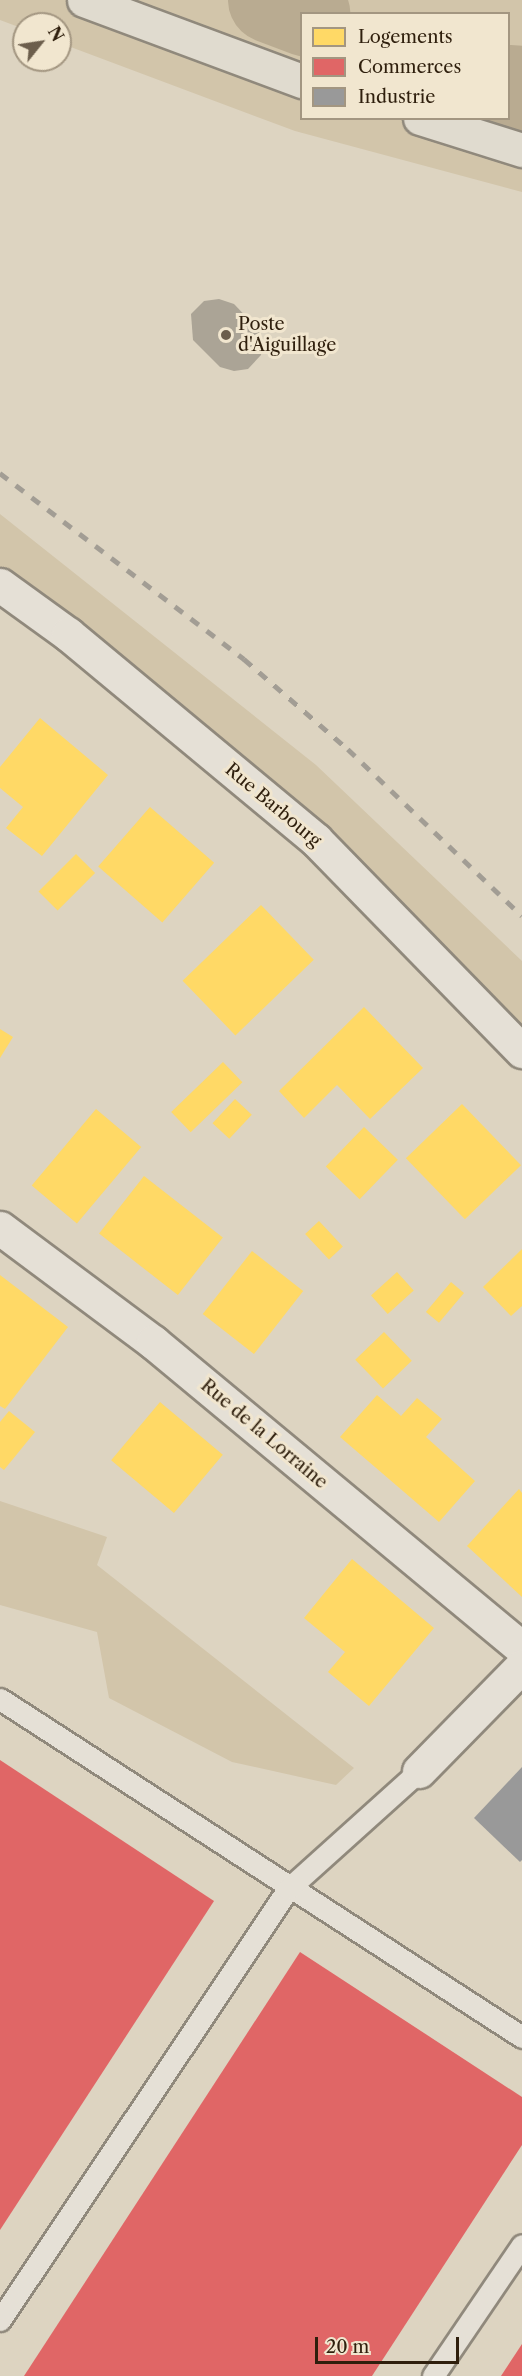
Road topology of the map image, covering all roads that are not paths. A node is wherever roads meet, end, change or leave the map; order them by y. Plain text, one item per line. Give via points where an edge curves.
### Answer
1 (84, 0) edge
2 (300, 80) edge
3 (426, 120) edge
4 (522, 150) edge
5 (0, 585) edge
6 (522, 1051) edge
7 (0, 1228) edge
8 (522, 1648) edge
9 (522, 1666) edge
10 (0, 1699) edge
11 (419, 1771) joint
12 (288, 1889) junction
13 (522, 2037) edge
14 (522, 2245) edge
15 (0, 2320) edge
16 (433, 2376) edge

1 - 2 main road
3 - 4 main road
5 - 6 street, Rue Barbourg via 68,634 316,840
7 - 8 street, Rue de la Lorraine via 153,1342
9 - 11 street
10 - 12 lane
11 - 12 lane
12 - 13 lane
12 - 15 lane
14 - 16 lane

